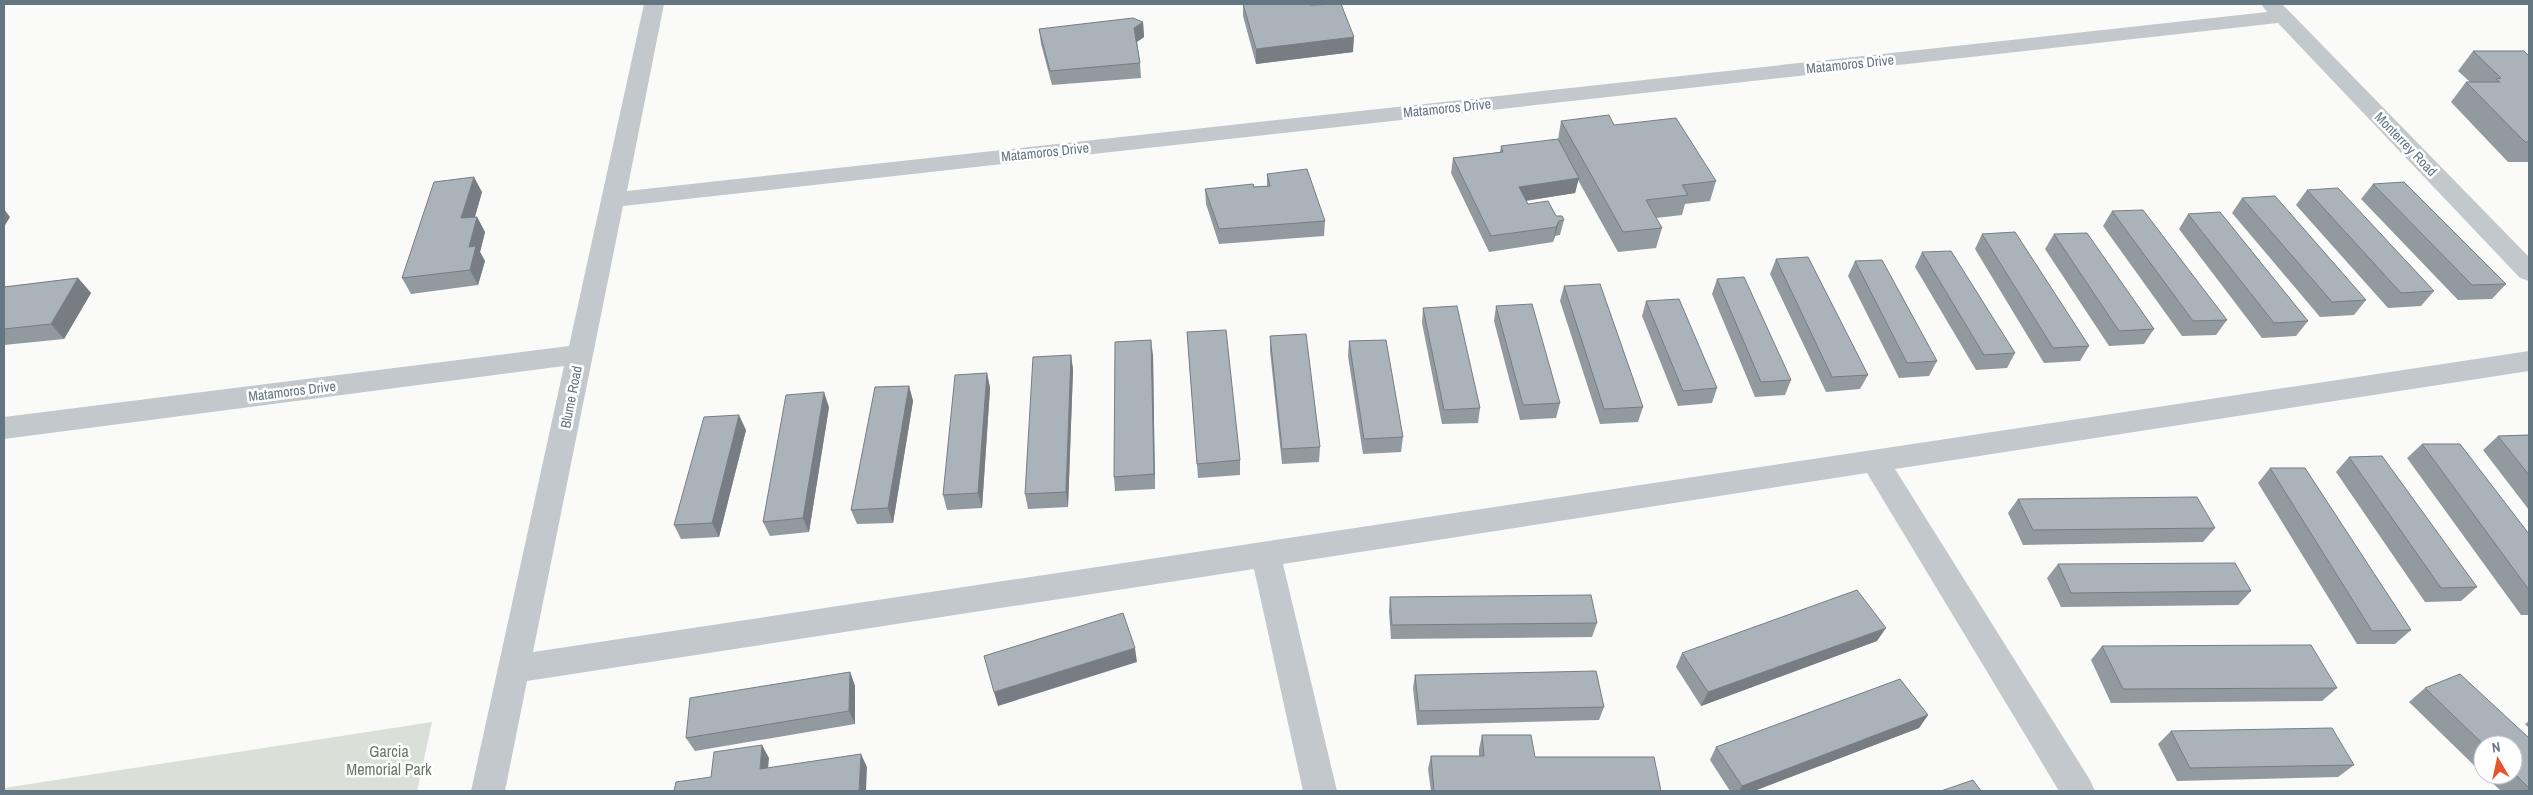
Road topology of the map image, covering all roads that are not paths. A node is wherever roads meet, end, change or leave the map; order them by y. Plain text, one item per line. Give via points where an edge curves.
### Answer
1 (654, 4) edge
2 (2277, 10) edge
3 (612, 200) junction
4 (2529, 272) edge
5 (579, 354) junction
6 (2529, 361) edge
7 (4, 428) edge
8 (1874, 462) junction
9 (1266, 555) junction
10 (515, 669) junction
11 (485, 791) edge
12 (1320, 791) edge
13 (2078, 791) edge

1 - 3 street, Blume Road
2 - 3 street, Matamoros Drive
2 - 4 street, Monterrey Road
3 - 5 street, Blume Road
5 - 7 street, Matamoros Drive
5 - 10 street, Blume Road
6 - 8 street
8 - 9 street
8 - 13 street
9 - 10 street
9 - 12 street
10 - 11 street, Blume Road

